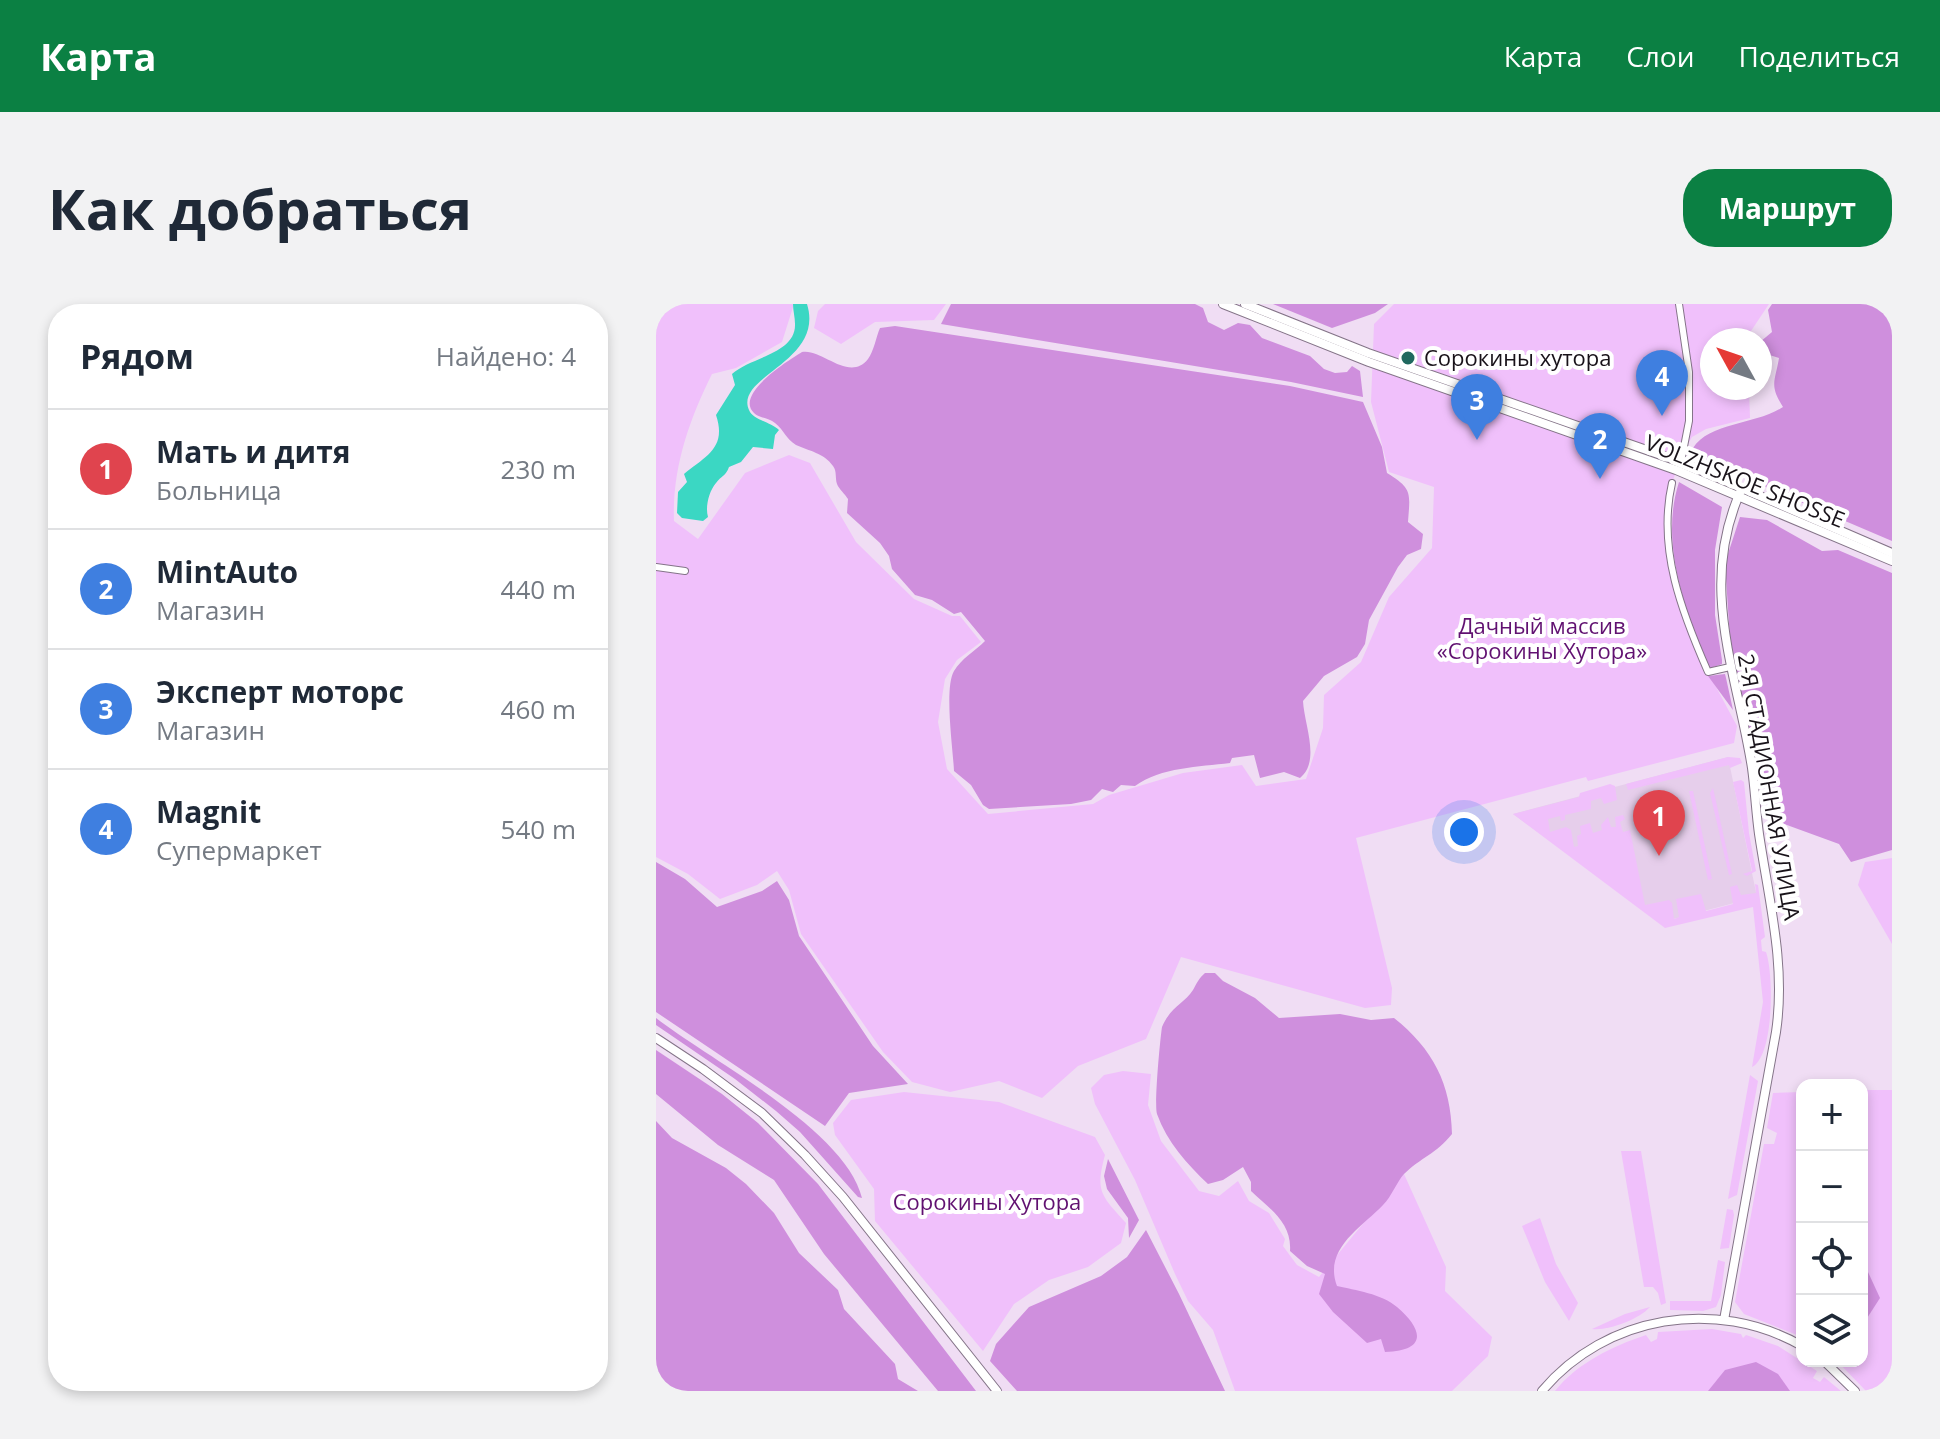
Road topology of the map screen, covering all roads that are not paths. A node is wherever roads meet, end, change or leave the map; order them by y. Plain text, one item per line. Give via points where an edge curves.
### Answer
1 (1223, 304) edge
2 (1245, 304) edge
3 (1679, 304) edge
4 (1681, 462) junction
5 (1672, 483) dead end
6 (1740, 493) junction
7 (1892, 553) edge
8 (1892, 561) edge
9 (656, 567) edge
10 (685, 571) dead end
11 (1730, 667) junction
12 (656, 1038) edge
13 (1724, 1320) junction
14 (1796, 1343) edge
15 (1830, 1367) edge
16 (997, 1391) edge
17 (1542, 1391) edge
18 (1855, 1391) edge

1 - 6 main road, VOLZHSKOE SHOSSE via 1369,362
2 - 4 main road, VOLZHSKOE SHOSSE
3 - 4 street via 1689,372 1689,421
4 - 6 main road, VOLZHSKOE SHOSSE
5 - 11 street via 1669,559 1684,617 1708,672
6 - 7 main road, VOLZHSKOE SHOSSE
6 - 8 main road, VOLZHSKOE SHOSSE
6 - 11 main road, 2-Я СТАДИОННАЯ УЛИЦА via 1723,547 1721,574
9 - 10 street
11 - 13 main road, 2-Я СТАДИОННАЯ УЛИЦА via 1752,768 1780,991
12 - 16 main road via 762,1113 805,1155
13 - 14 main road
13 - 17 main road via 1665,1320 1634,1327 1595,1345
15 - 18 main road

